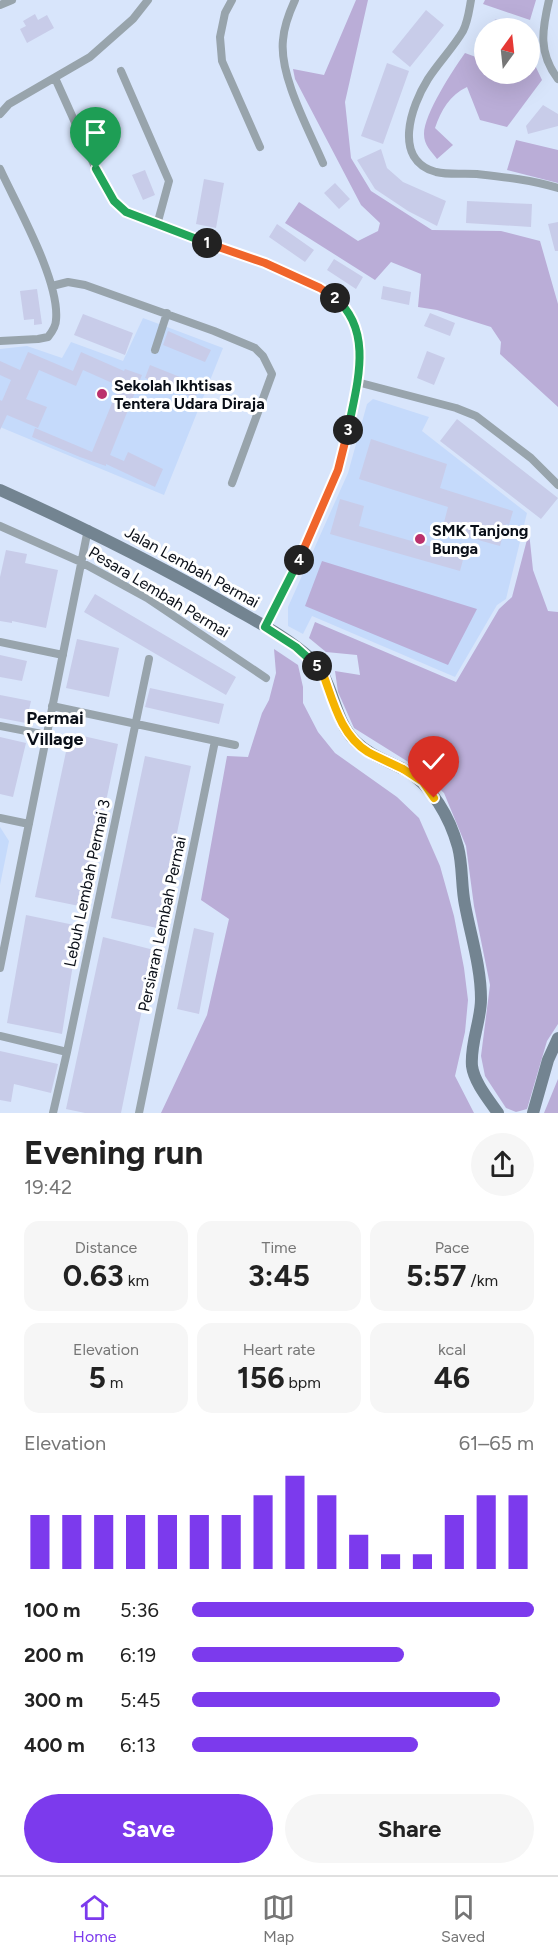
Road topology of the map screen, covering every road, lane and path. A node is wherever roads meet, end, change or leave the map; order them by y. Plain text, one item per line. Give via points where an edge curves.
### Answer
1 (12, 0) edge
2 (148, 0) edge
3 (232, 0) edge
4 (295, 0) edge
5 (471, 0) edge
6 (549, 0) edge
7 (0, 5) edge
8 (121, 71) dead end
9 (56, 78) junction
10 (558, 79) edge
11 (0, 114) edge
12 (260, 147) dead end
13 (323, 163) dead end
14 (0, 170) edge
15 (558, 188) edge
16 (157, 225) junction
17 (52, 286) junction
18 (167, 313) junction
19 (0, 341) edge
20 (155, 350) dead end
21 (357, 382) junction
22 (232, 483) dead end
23 (558, 484) edge
24 (0, 490) edge
25 (0, 526) edge
26 (88, 530) junction
27 (81, 562) junction
28 (265, 627) junction
29 (0, 642) edge
30 (63, 656) junction
31 (148, 659) dead end
32 (266, 678) dead end
33 (52, 706) junction
34 (135, 724) junction
35 (0, 726) edge
36 (47, 735) junction
37 (216, 741) junction
38 (235, 745) dead end
39 (0, 818) edge
40 (29, 824) junction
41 (4, 930) edge
42 (0, 968) edge
43 (0, 1036) edge
44 (558, 1038) edge
45 (68, 1052) junction
46 (53, 1113) edge
47 (139, 1113) edge
48 (498, 1113) edge
49 (533, 1113) edge

1 - 7 street
2 - 9 street via 115,36
3 - 12 street via 220,37 222,61
4 - 13 street via 285,25 283,59
5 - 15 street via 465,27 428,79 416,105 409,130 412,156 434,171
6 - 10 street via 544,53
8 - 16 street via 169,181
9 - 11 street via 9,104
9 - 16 street via 114,201 126,212
14 - 17 street
16 - 21 street via 265,263 329,293 347,310 357,330
17 - 18 street via 76,282
17 - 19 street via 56,320 48,337
18 - 20 street
18 - 22 street via 255,348 269,365 272,374 268,387
21 - 23 street via 476,416
21 - 28 street via 338,470
24 - 26 main road, Jalan Lembah Permai
25 - 27 street, Pesara Lembah Permai
26 - 27 street
26 - 28 main road, Jalan Lembah Permai
27 - 30 street
27 - 32 street, Pesara Lembah Permai via 147,598
28 - 48 main road, Jalan Lembah Permai via 312,659 322,671 337,714 356,742 423,782 445,817 458,847 464,903 480,971 481,1014 472,1067
29 - 30 street
30 - 33 street
31 - 34 street, Lebuh Lembah Permai 3
33 - 34 street
33 - 36 street
34 - 37 street
34 - 45 street, Lebuh Lembah Permai 3
35 - 36 street
36 - 40 street
37 - 38 street
37 - 47 street, Persiaran Lembah Permai
39 - 40 street
40 - 41 street
41 - 42 street
43 - 45 street
44 - 49 main road
45 - 46 street, Lebuh Lembah Permai 3

